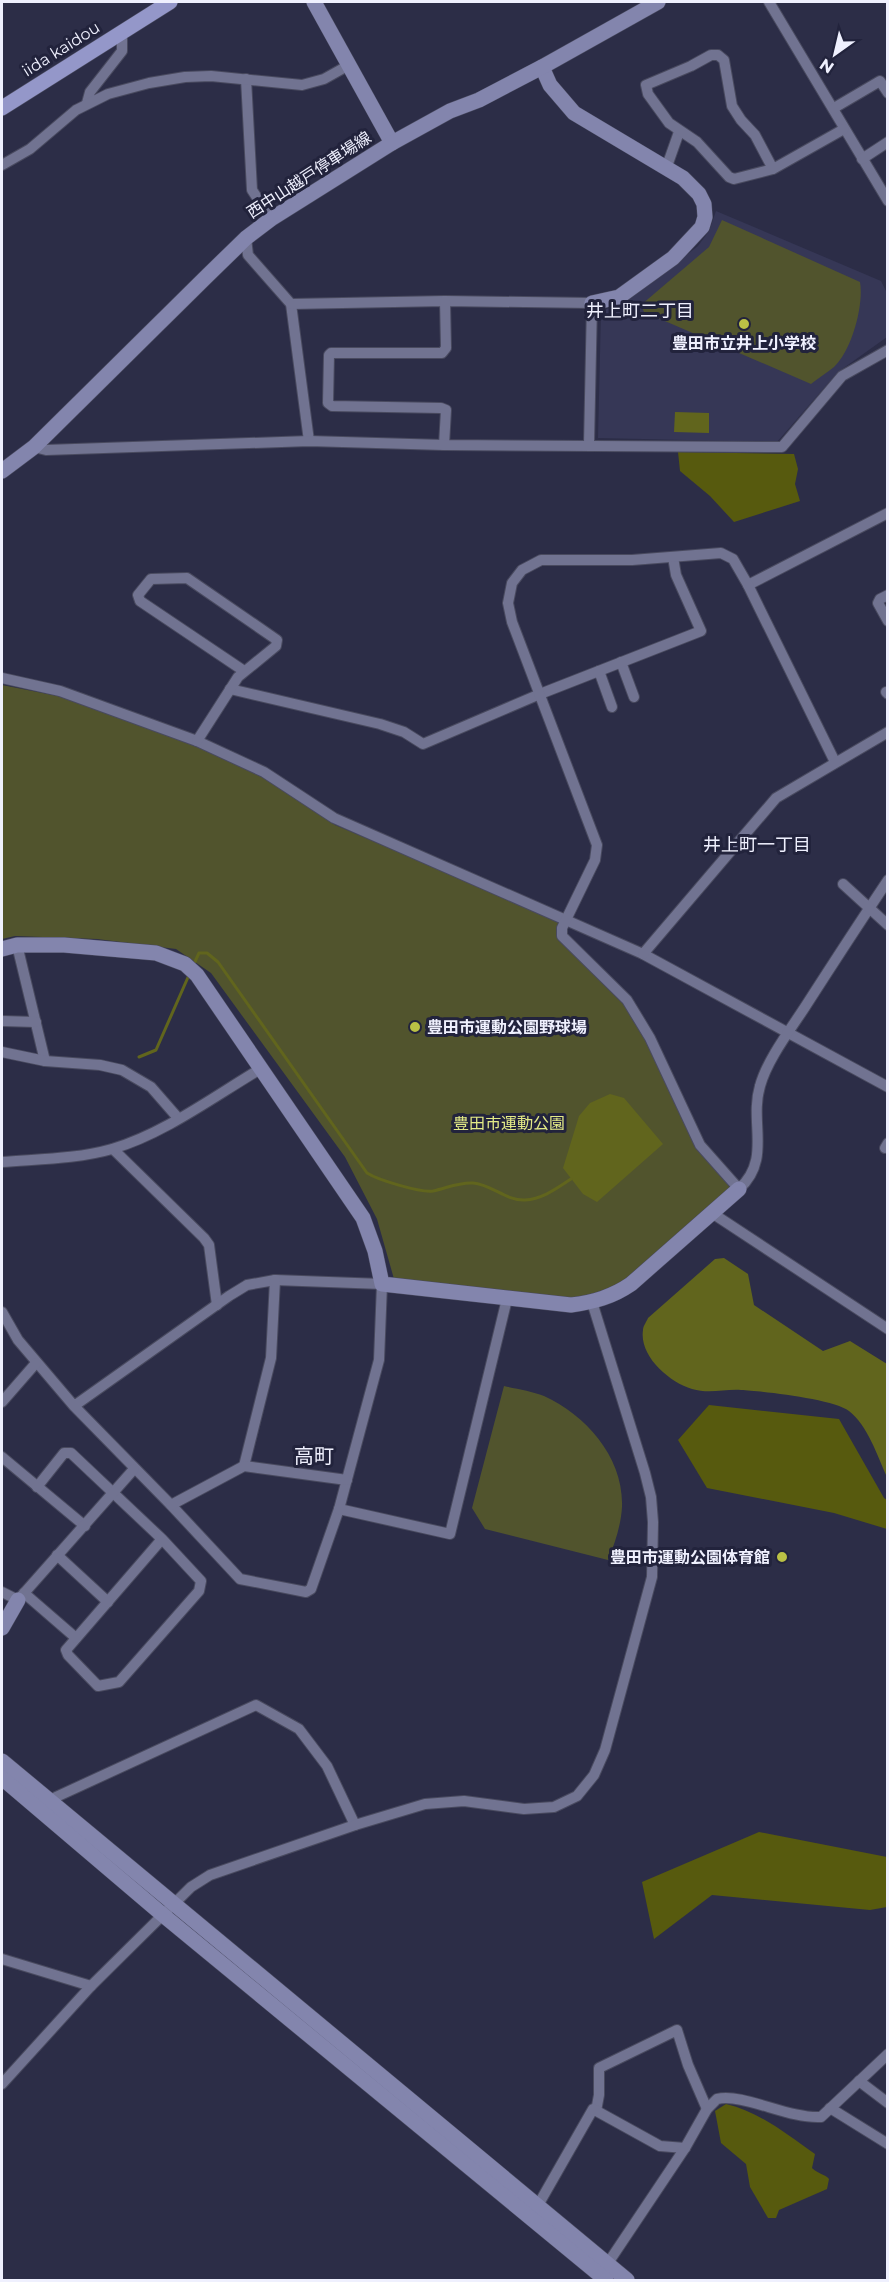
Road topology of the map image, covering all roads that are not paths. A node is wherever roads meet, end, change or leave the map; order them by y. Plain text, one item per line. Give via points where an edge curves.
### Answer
1 (170, 2) edge
2 (314, 2) edge
3 (653, 2) edge
4 (769, 2) edge
5 (122, 31) junction
6 (349, 65) junction
7 (542, 67) junction
8 (246, 79) junction
9 (888, 93) edge
10 (87, 103) junction
11 (2, 108) edge
12 (834, 108) junction
13 (844, 129) junction
14 (679, 132) junction
15 (888, 142) edge
16 (393, 143) junction
17 (862, 159) junction
18 (2, 165) edge
19 (667, 166) junction
20 (773, 169) junction
21 (888, 201) edge
22 (270, 219) junction
23 (246, 238) junction
24 (446, 301) junction
25 (592, 303) junction
26 (291, 304) junction
27 (888, 350) edge
28 (309, 441) junction
29 (589, 444) junction
30 (444, 445) junction
31 (34, 447) junction
32 (2, 471) edge
33 (888, 513) edge
34 (673, 557) junction
35 (748, 585) junction
36 (888, 595) edge
37 (888, 621) edge
38 (621, 662) junction
39 (244, 671) junction
40 (599, 671) junction
41 (2, 678) edge
42 (230, 689) junction
43 (540, 694) junction
44 (634, 697) dead end
45 (612, 707) dead end
46 (888, 732) edge
47 (197, 741) junction
48 (835, 762) junction
49 (888, 880) edge
50 (843, 884) dead end
51 (869, 908) junction
52 (565, 921) junction
53 (888, 925) edge
54 (17, 945) junction
55 (2, 949) edge
56 (643, 954) junction
57 (2, 1021) edge
58 (36, 1022) junction
59 (787, 1034) junction
60 (2, 1053) edge
61 (45, 1061) junction
62 (262, 1068) junction
63 (888, 1088) edge
64 (178, 1118) junction
65 (113, 1149) junction
66 (2, 1162) edge
67 (739, 1189) junction
68 (712, 1213) junction
69 (274, 1280) junction
70 (382, 1284) junction
71 (507, 1299) junction
72 (592, 1302) junction
73 (217, 1305) junction
74 (2, 1312) edge
75 (888, 1329) edge
76 (36, 1363) junction
77 (2, 1402) edge
78 (74, 1406) junction
79 (2, 1457) edge
80 (244, 1466) junction
81 (134, 1469) junction
82 (347, 1480) junction
83 (37, 1487) junction
84 (115, 1492) junction
85 (171, 1505) junction
86 (339, 1509) junction
87 (85, 1526) junction
88 (162, 1539) junction
89 (57, 1555) junction
90 (2, 1592) edge
91 (21, 1597) junction
92 (108, 1602) junction
93 (2, 1628) edge
94 (76, 1638) junction
95 (2, 1761) edge
96 (2, 1778) edge
97 (50, 1804) junction
98 (355, 1824) junction
99 (168, 1910) junction
100 (2, 1959) edge
101 (91, 1986) junction
102 (888, 2054) edge
103 (859, 2081) junction
104 (2, 2084) edge
105 (888, 2103) edge
106 (830, 2108) junction
107 (707, 2109) junction
108 (596, 2111) junction
109 (888, 2144) edge
110 (685, 2148) junction
111 (537, 2207) junction
112 (604, 2274) edge
113 (627, 2280) edge

1 - 5 main road, iida kaidou
2 - 6 street
3 - 7 street, 西中山越戸停車場線
4 - 12 street
5 - 10 street via 122,51 90,92
5 - 11 main road, iida kaidou
6 - 8 street via 324,79 302,85
6 - 16 street
7 - 16 street, 西中山越戸停車場線
7 - 19 street via 550,85 574,113
8 - 10 street via 176,78
8 - 22 street via 252,190
9 - 12 street via 880,81
10 - 18 street via 30,149
12 - 13 street
13 - 17 street
13 - 20 street
14 - 19 street
14 - 20 street via 697,142 734,179
14 - 20 street via 648,94 646,85 718,55 724,60 732,106 755,135
15 - 17 street
16 - 22 street, 西中山越戸停車場線
17 - 21 street
19 - 25 street via 699,194 704,204 702,227 673,258 636,286 619,297
22 - 23 street, 西中山越戸停車場線
23 - 26 street via 248,255
23 - 31 street, 西中山越戸停車場線
24 - 25 street
24 - 26 street
24 - 30 street via 446,348 442,352 328,355 328,403 441,408 446,410
25 - 29 street
26 - 28 street
27 - 29 street via 842,376 782,447
28 - 30 street
28 - 31 street via 46,450
29 - 30 street
31 - 32 street, 西中山越戸停車場線
33 - 35 street
34 - 35 street via 727,555
34 - 38 street via 676,575 701,631
34 - 43 street via 541,560 519,573 508,597 509,612
35 - 48 street
36 - 37 street via 878,603
38 - 40 street
38 - 44 street
39 - 39 street via 276,646 277,640 187,578 151,579 138,595 140,601
39 - 42 street
40 - 43 street
40 - 45 street
41 - 47 street via 60,691
42 - 43 street via 380,724 423,744
42 - 47 street
43 - 52 street via 597,845 595,860
46 - 48 street
47 - 52 street via 264,772 334,818
48 - 56 street via 776,798
49 - 51 street
50 - 51 street
51 - 53 street
51 - 59 street
52 - 56 street
52 - 67 street via 562,936 627,1000 650,1038 700,1145
54 - 55 street
54 - 58 street
54 - 62 street via 156,953 185,964 206,986
56 - 59 street
57 - 58 street
58 - 61 street
59 - 63 street
59 - 67 street via 760,1086 756,1162 752,1176
60 - 61 street
61 - 64 street via 122,1070 151,1087
62 - 64 street
62 - 70 street via 363,1218
64 - 65 street
65 - 66 street
65 - 73 street via 209,1245
67 - 68 street
68 - 72 street via 631,1284
68 - 75 street
69 - 70 street
69 - 73 street via 247,1286
69 - 80 street via 271,1358
70 - 71 street
70 - 82 street via 379,1360
71 - 72 street via 571,1305
71 - 86 street via 450,1534
72 - 98 street via 645,1473 653,1522 652,1577 605,1750 594,1775 577,1797 554,1807 524,1809 464,1801 425,1804
73 - 78 street
74 - 76 street
76 - 77 street
76 - 78 street
78 - 81 street
79 - 83 street
80 - 82 street
80 - 85 street
81 - 84 street
81 - 85 street
82 - 86 street
83 - 84 street via 68,1452
83 - 87 street
84 - 87 street
84 - 88 street
85 - 86 street via 240,1579 306,1592 311,1589
87 - 89 street
88 - 92 street
88 - 94 street via 200,1578 199,1591 119,1682 98,1686 68,1655 66,1650
89 - 91 street
89 - 92 street
90 - 91 street
91 - 93 street
91 - 94 street
92 - 94 street
95 - 97 street
96 - 99 street
97 - 98 street via 56,1797 256,1705 299,1729 327,1766
97 - 99 street
98 - 99 street via 210,1875
99 - 101 street
99 - 111 street
99 - 112 street
100 - 101 street
101 - 104 street
102 - 103 street
103 - 105 street
103 - 106 street
106 - 107 street via 821,2117 815,2117 724,2098
106 - 109 street
107 - 108 street via 677,2030 599,2068
107 - 110 street
108 - 110 street via 660,2146
108 - 111 street via 593,2109
110 - 112 street
111 - 112 street
112 - 113 street

